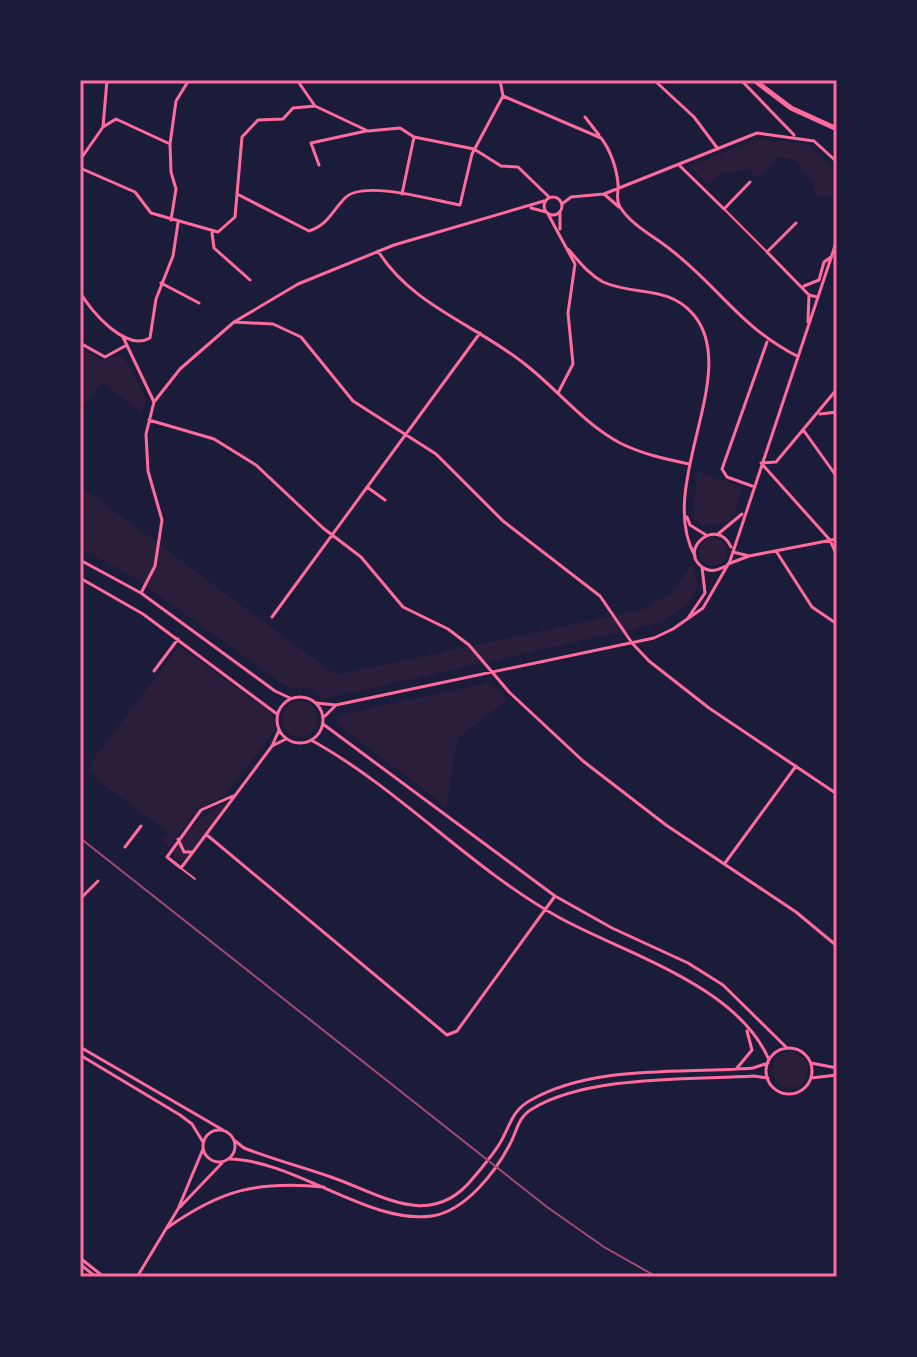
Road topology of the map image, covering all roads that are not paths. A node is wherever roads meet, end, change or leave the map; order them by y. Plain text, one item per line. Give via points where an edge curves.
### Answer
1 (107, 80) edge
2 (189, 80) edge
3 (297, 80) edge
4 (500, 80) edge
5 (654, 80) edge
6 (741, 80) edge
7 (754, 80) edge
8 (503, 96) junction
9 (315, 106) junction
10 (585, 117) dead end
11 (103, 127) junction
12 (836, 128) edge
13 (368, 131) junction
14 (414, 137) junction
15 (796, 137) junction
16 (601, 138) junction
17 (170, 144) junction
18 (474, 149) junction
19 (718, 149) junction
20 (80, 160) edge
21 (837, 162) edge
22 (319, 165) dead end
23 (680, 166) junction
24 (80, 168) edge
25 (750, 182) dead end
26 (618, 190) junction
27 (402, 194) junction
28 (604, 194) junction
29 (239, 195) junction
30 (549, 197) junction
31 (544, 201) junction
32 (562, 204) junction
33 (527, 207) junction
34 (620, 208) junction
35 (724, 209) junction
36 (561, 210) junction
37 (547, 213) junction
38 (171, 220) junction
39 (178, 223) junction
40 (796, 223) dead end
41 (560, 232) junction
42 (212, 233) junction
43 (837, 240) edge
44 (568, 249) junction
45 (378, 251) junction
46 (767, 252) junction
47 (831, 256) junction
48 (586, 270) junction
49 (574, 273) junction
50 (250, 280) dead end
51 (161, 283) junction
52 (806, 287) junction
53 (80, 292) edge
54 (809, 295) junction
55 (817, 297) junction
56 (199, 303) dead end
57 (251, 310) junction
58 (234, 322) junction
59 (257, 322) junction
60 (808, 323) junction
61 (480, 333) junction
62 (123, 337) junction
63 (767, 341) junction
64 (80, 343) edge
65 (125, 346) junction
66 (797, 356) junction
67 (147, 387) junction
68 (837, 389) edge
69 (162, 390) junction
70 (558, 393) junction
71 (154, 402) junction
72 (837, 412) edge
73 (820, 414) junction
74 (149, 420) junction
75 (804, 431) junction
76 (407, 433) junction
77 (761, 463) junction
78 (690, 464) junction
79 (837, 477) edge
80 (752, 486) junction
81 (367, 487) junction
82 (385, 500) dead end
83 (744, 511) junction
84 (685, 514) junction
85 (718, 534) junction
86 (332, 535) junction
87 (706, 535) junction
88 (837, 539) edge
89 (830, 540) junction
90 (732, 550) junction
91 (776, 551) junction
92 (695, 556) junction
93 (749, 556) junction
94 (837, 556) edge
95 (80, 560) edge
96 (726, 565) junction
97 (702, 567) junction
98 (80, 578) edge
99 (141, 593) junction
100 (272, 617) dead end
101 (686, 621) junction
102 (837, 624) edge
103 (178, 639) junction
104 (632, 643) junction
105 (154, 671) dead end
106 (493, 672) junction
107 (290, 698) junction
108 (316, 703) junction
109 (336, 705) junction
110 (277, 714) junction
111 (323, 717) junction
112 (323, 724) junction
113 (279, 730) junction
114 (286, 739) junction
115 (311, 740) junction
116 (272, 746) junction
117 (796, 766) junction
118 (837, 794) edge
119 (233, 796) junction
120 (141, 826) dead end
121 (207, 835) junction
122 (178, 839) junction
123 (125, 847) dead end
124 (193, 852) junction
125 (725, 863) junction
126 (181, 868) junction
127 (195, 879) dead end
128 (98, 881) dead end
129 (555, 896) junction
130 (80, 899) edge
131 (546, 909) junction
132 (837, 946) edge
133 (743, 1024) junction
134 (80, 1047) edge
135 (787, 1048) junction
136 (80, 1055) edge
137 (768, 1062) junction
138 (811, 1063) junction
139 (837, 1068) edge
140 (734, 1069) junction
141 (837, 1075) edge
142 (768, 1078) junction
143 (811, 1078) junction
144 (223, 1130) junction
145 (234, 1140) junction
146 (203, 1142) junction
147 (203, 1149) junction
148 (226, 1160) junction
149 (330, 1188) junction
150 (178, 1209) junction
151 (167, 1228) junction
152 (80, 1258) edge
153 (80, 1264) edge
154 (96, 1277) edge
155 (104, 1277) edge
156 (137, 1277) edge

1 - 11 street
2 - 17 street via 176,101
3 - 9 street
4 - 8 street
5 - 19 street via 694,117
6 - 15 street
7 - 12 main road via 791,108
8 - 16 street
8 - 18 street
9 - 13 street
9 - 29 street via 293,108 283,119 258,120 242,137
10 - 16 street
11 - 17 street via 122,120
11 - 20 street
13 - 14 street via 400,128
13 - 22 street via 311,143
14 - 18 street
14 - 27 street
15 - 19 street via 757,133
15 - 21 street via 814,141
16 - 26 street
17 - 38 street via 176,189
18 - 27 street via 460,205
18 - 30 street via 501,166 518,167
19 - 23 street
23 - 26 street
23 - 35 street
24 - 38 street via 135,192 151,213
25 - 35 street
26 - 28 street
26 - 34 street
27 - 29 street via 363,190 346,196 332,217 309,231
28 - 32 street via 571,197
28 - 34 street
29 - 42 street via 231,224
30 - 31 street
30 - 32 street
31 - 33 street
31 - 37 street
32 - 36 street
33 - 37 street
33 - 45 street
34 - 63 street
35 - 46 street
36 - 37 street
36 - 41 street
37 - 41 street
38 - 39 street
39 - 42 street
39 - 51 street via 173,256
40 - 46 street
41 - 44 street
42 - 50 street via 214,248
43 - 47 street
44 - 48 street
44 - 49 street
45 - 57 street via 320,273
45 - 61 street via 413,292
46 - 52 street
47 - 52 street via 819,280
47 - 55 street
48 - 49 street
48 - 78 street via 611,285 671,297 699,322 708,342 709,367
49 - 70 street via 568,313 573,364
51 - 56 street
51 - 62 street via 150,338 136,342
52 - 54 street
52 - 55 street
53 - 62 street
54 - 55 street
54 - 60 street
55 - 60 street
57 - 58 street
57 - 59 street
58 - 59 street
58 - 69 street
59 - 76 street via 301,337 353,401
60 - 66 street
61 - 70 street
61 - 76 street
62 - 65 street
63 - 66 street
63 - 80 street via 722,469 727,477
64 - 65 street via 105,357
65 - 67 street
66 - 77 street
67 - 69 street
67 - 71 street
68 - 73 street
69 - 71 street
70 - 78 street via 621,443
71 - 74 street
72 - 73 street
73 - 75 street
74 - 86 street via 192,430 237,451
74 - 99 street via 145,450 162,520 155,566
75 - 77 street via 776,462
75 - 79 street
76 - 81 street
76 - 104 street via 452,468 519,535 600,596
77 - 80 street
77 - 89 street
78 - 84 street
80 - 83 street
81 - 82 street
81 - 86 street
83 - 85 street
83 - 90 street
84 - 87 street via 690,525
84 - 92 street
85 - 87 street
85 - 90 street
86 - 100 street
86 - 106 street via 373,569 403,607 461,638
87 - 92 street
88 - 89 street
89 - 91 street
89 - 94 street
90 - 93 street
90 - 96 street
91 - 93 street
91 - 102 street via 812,607
92 - 97 street
93 - 96 street
95 - 99 street
96 - 97 street via 713,571
96 - 101 street via 703,608
97 - 101 street via 705,593
98 - 103 street
99 - 107 street
101 - 104 street
103 - 105 street
103 - 110 street
104 - 106 street
104 - 117 street via 709,708
106 - 109 street
106 - 125 street via 583,761
107 - 108 street
107 - 110 street
108 - 109 street
108 - 111 street
109 - 111 street
110 - 113 street
111 - 112 street
112 - 115 street
112 - 129 street
113 - 114 street
113 - 116 street
114 - 115 street
114 - 116 street
115 - 131 street
116 - 119 street
117 - 118 street
117 - 125 street
119 - 121 street
119 - 122 street via 201,810
120 - 123 street
121 - 124 street
121 - 131 street via 447,1035 457,1031
122 - 124 street via 181,849
122 - 126 street via 167,857
124 - 126 street
125 - 132 street
126 - 127 street
128 - 130 street
129 - 131 street
129 - 135 street via 723,985
131 - 133 street via 681,977
133 - 137 street
133 - 140 street via 752,1050
134 - 144 street
135 - 137 street
135 - 138 street via 804,1053
136 - 146 street via 180,1115
137 - 140 street
137 - 142 street
138 - 139 street
138 - 143 street
140 - 145 street via 608,1078 547,1093 517,1110 467,1187 446,1200 413,1206 386,1201
141 - 143 street
142 - 143 street via 788,1093 800,1091
142 - 149 street via 651,1082 550,1101 523,1116 502,1157 474,1192 450,1211 412,1217 383,1211
144 - 145 street
144 - 146 street via 208,1133
145 - 148 street via 234,1152
146 - 147 street
147 - 148 street via 211,1160
147 - 150 street
148 - 149 street via 241,1159
148 - 150 street
149 - 151 street via 288,1184 241,1189 211,1199
150 - 151 street
151 - 156 street
152 - 155 street
153 - 154 street

